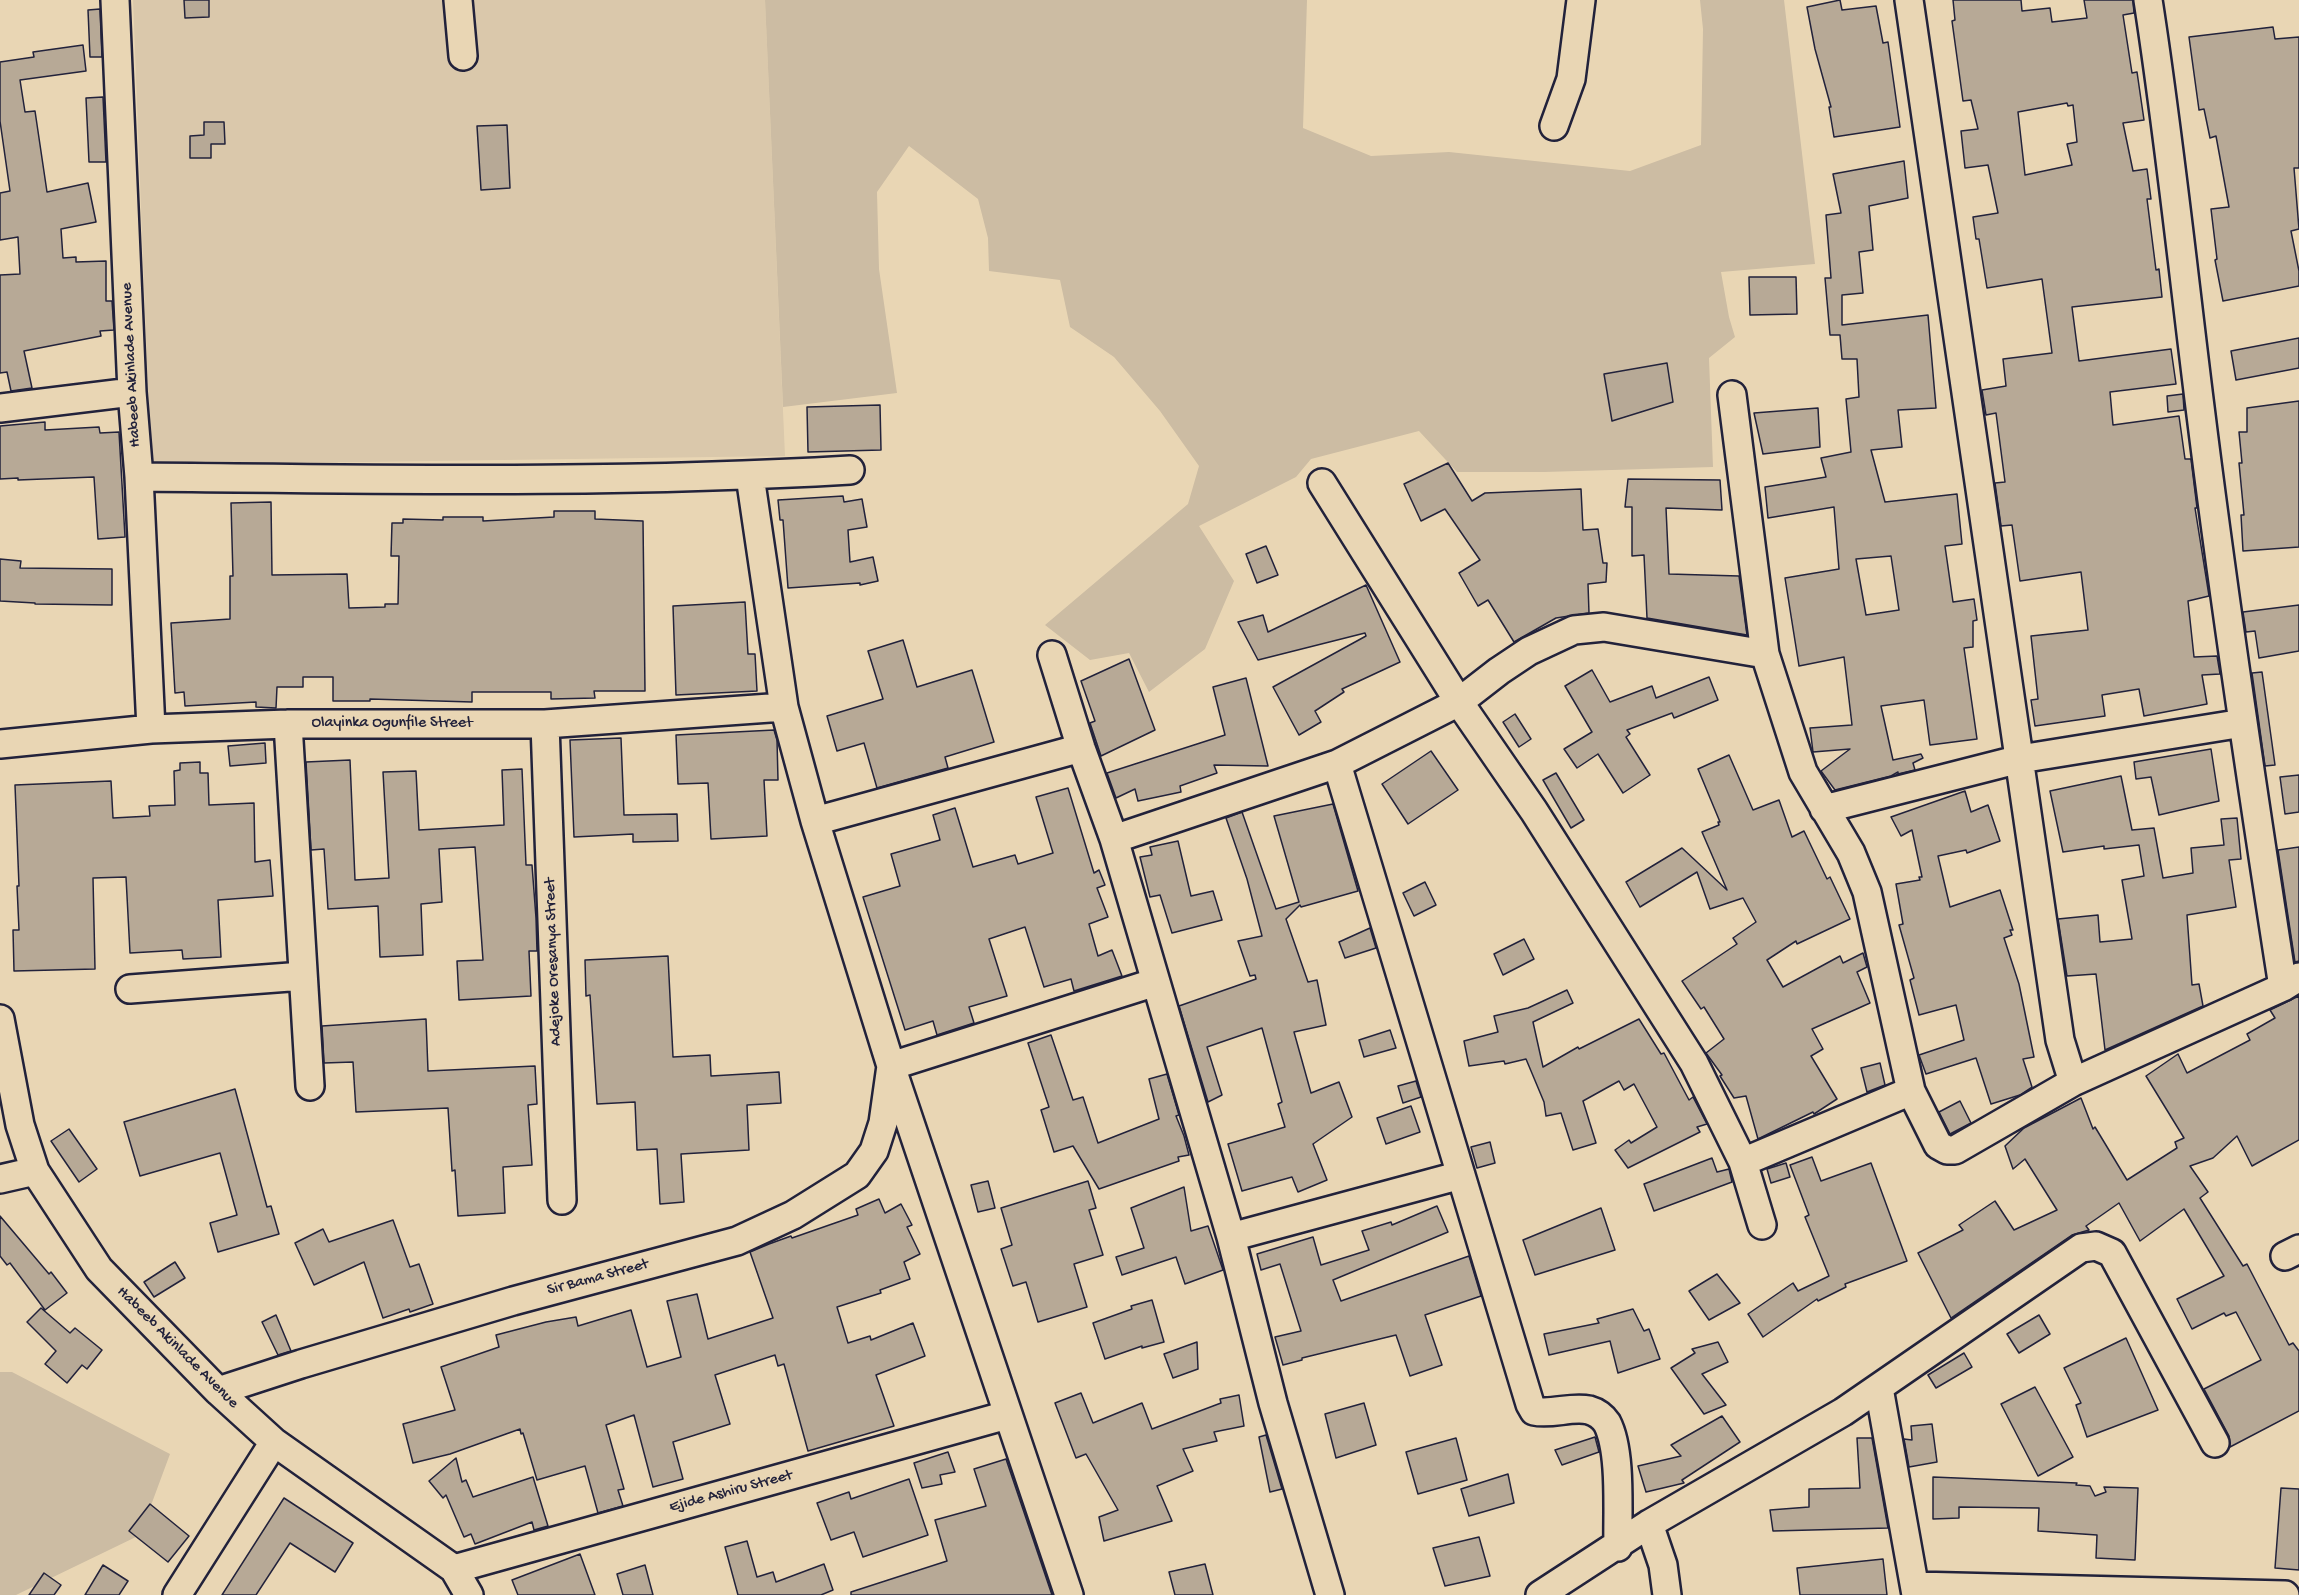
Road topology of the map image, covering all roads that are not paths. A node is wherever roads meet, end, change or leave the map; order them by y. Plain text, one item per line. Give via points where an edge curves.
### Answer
1 (115, 0) edge
2 (458, 0) edge
3 (1581, 0) edge
4 (1909, 0) edge
5 (2148, 0) edge
6 (463, 56) dead end
7 (1554, 126) dead end
8 (132, 392) junction
9 (1732, 395) dead end
10 (0, 408) edge
11 (850, 470) dead end
12 (750, 476) junction
13 (139, 477) junction
14 (1322, 483) dead end
15 (1765, 654) junction
16 (1052, 655) dead end
17 (1459, 702) junction
18 (784, 707) junction
19 (2243, 723) junction
20 (288, 724) junction
21 (545, 724) junction
22 (151, 729) junction
23 (0, 744) edge
24 (1081, 748) junction
25 (2020, 759) junction
26 (1337, 764) junction
27 (1824, 809) junction
28 (815, 821) junction
29 (1114, 839) junction
30 (303, 976) junction
31 (1156, 982) junction
32 (2291, 982) edge
33 (130, 989) dead end
34 (0, 1019) edge
35 (891, 1066) junction
36 (2073, 1082) junction
37 (310, 1086) dead end
38 (1911, 1091) junction
39 (1743, 1162) junction
40 (35, 1172) junction
41 (1461, 1175) junction
42 (0, 1179) edge
43 (562, 1200) dead end
44 (1762, 1225) dead end
45 (1231, 1237) junction
46 (1879, 1388) junction
47 (218, 1392) junction
48 (1007, 1415) junction
49 (274, 1442) junction
50 (2215, 1443) dead end
51 (1649, 1524) junction
52 (1618, 1547) junction
53 (454, 1569) junction
54 (1915, 1590) edge
55 (177, 1595) edge
56 (469, 1595) edge
57 (1070, 1595) edge
58 (1330, 1595) edge
59 (1540, 1595) edge
60 (1667, 1595) edge
61 (2285, 1595) edge

1 - 8 street, Habeeb Akinlade Avenue
2 - 6 street
3 - 7 street via 1571,79
4 - 25 street
5 - 19 street
8 - 10 street
8 - 13 street, Habeeb Akinlade Avenue
9 - 15 street
11 - 12 street
12 - 13 street via 443,480
12 - 18 street
13 - 22 street, Habeeb Akinlade Avenue
14 - 17 street
15 - 17 street via 1604,627 1574,630 1529,651
15 - 27 street via 1803,772
16 - 24 street
17 - 26 street
17 - 39 street via 1534,811 1694,1063
18 - 21 street, Olayinka Ogunfile Street
18 - 28 street
19 - 25 street
19 - 32 street
20 - 21 street, Olayinka Ogunfile Street
20 - 22 street, Olayinka Ogunfile Street
20 - 30 street
21 - 43 street, Adejoke Oresanya Street
22 - 23 street, Olayinka Ogunfile Street
24 - 28 street
24 - 29 street
25 - 27 street
25 - 36 street via 2060,1040
26 - 29 street
26 - 41 street
27 - 38 street via 1851,853 1867,892
28 - 35 street
29 - 31 street
30 - 33 street
30 - 37 street
31 - 35 street
31 - 45 street
32 - 36 street
34 - 40 street, Habeeb Akinlade Avenue via 20,1125
35 - 47 street, Sir Bama Street via 883,1123 874,1151 857,1175 793,1215 737,1241 513,1301
35 - 48 street
36 - 38 street via 1955,1150 1938,1145
38 - 39 street
39 - 44 street
40 - 42 street
40 - 47 street, Habeeb Akinlade Avenue via 99,1269
41 - 45 street
41 - 52 street via 1534,1411 1587,1409 1606,1421 1617,1469
45 - 58 street via 1273,1403
46 - 50 street via 2081,1248 2096,1246 2112,1253
46 - 51 street
46 - 54 street
47 - 49 street, Habeeb Akinlade Avenue
48 - 53 street, Ejide Ashiru Street
48 - 57 street
49 - 53 street, Habeeb Akinlade Avenue
49 - 55 street
51 - 52 street
51 - 60 street via 1664,1565
52 - 59 street
53 - 56 street, Habeeb Akinlade Avenue
54 - 61 street

